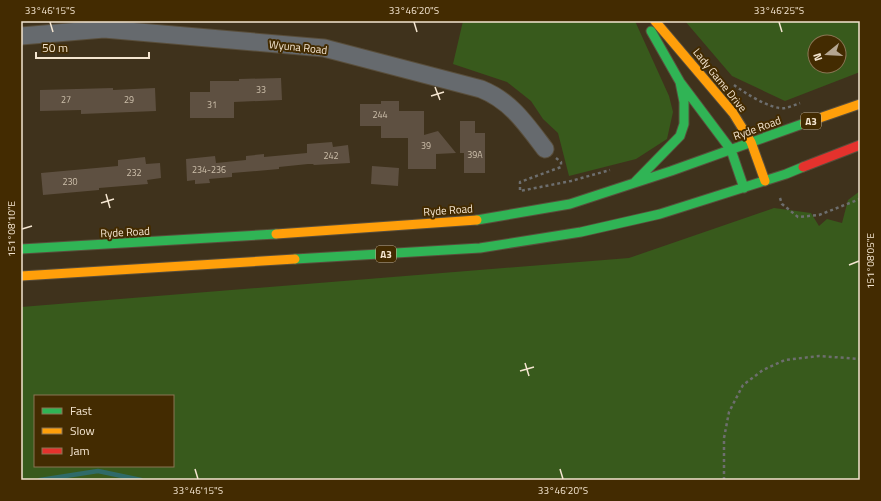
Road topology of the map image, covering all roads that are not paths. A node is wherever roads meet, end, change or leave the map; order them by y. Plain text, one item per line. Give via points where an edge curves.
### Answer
1 (646, 21) edge
2 (655, 21) edge
3 (23, 31) edge
4 (680, 82) junction
5 (860, 104) edge
6 (751, 142) junction
7 (860, 145) edge
8 (545, 149) road end
9 (730, 150) junction
10 (765, 181) junction
11 (632, 184) junction
12 (744, 188) junction
13 (21, 249) edge
14 (21, 276) edge

1 - 4 main road
2 - 6 main road, Lady Game Drive via 733,112
3 - 8 street, Wyuna Road via 104,29 324,48 491,93 516,112
4 - 9 main road
4 - 11 main road via 684,102 684,124 680,136
5 - 6 main road, Ryde Road / A3
6 - 9 main road, Ryde Road / A3
6 - 10 main road, Lady Game Drive
7 - 10 main road, A3
9 - 11 main road, Ryde Road / A3
9 - 12 main road
10 - 12 main road, A3
11 - 13 main road, Ryde Road / A3 via 570,204 478,220
12 - 14 main road, A3 via 631,221 581,232 480,248

